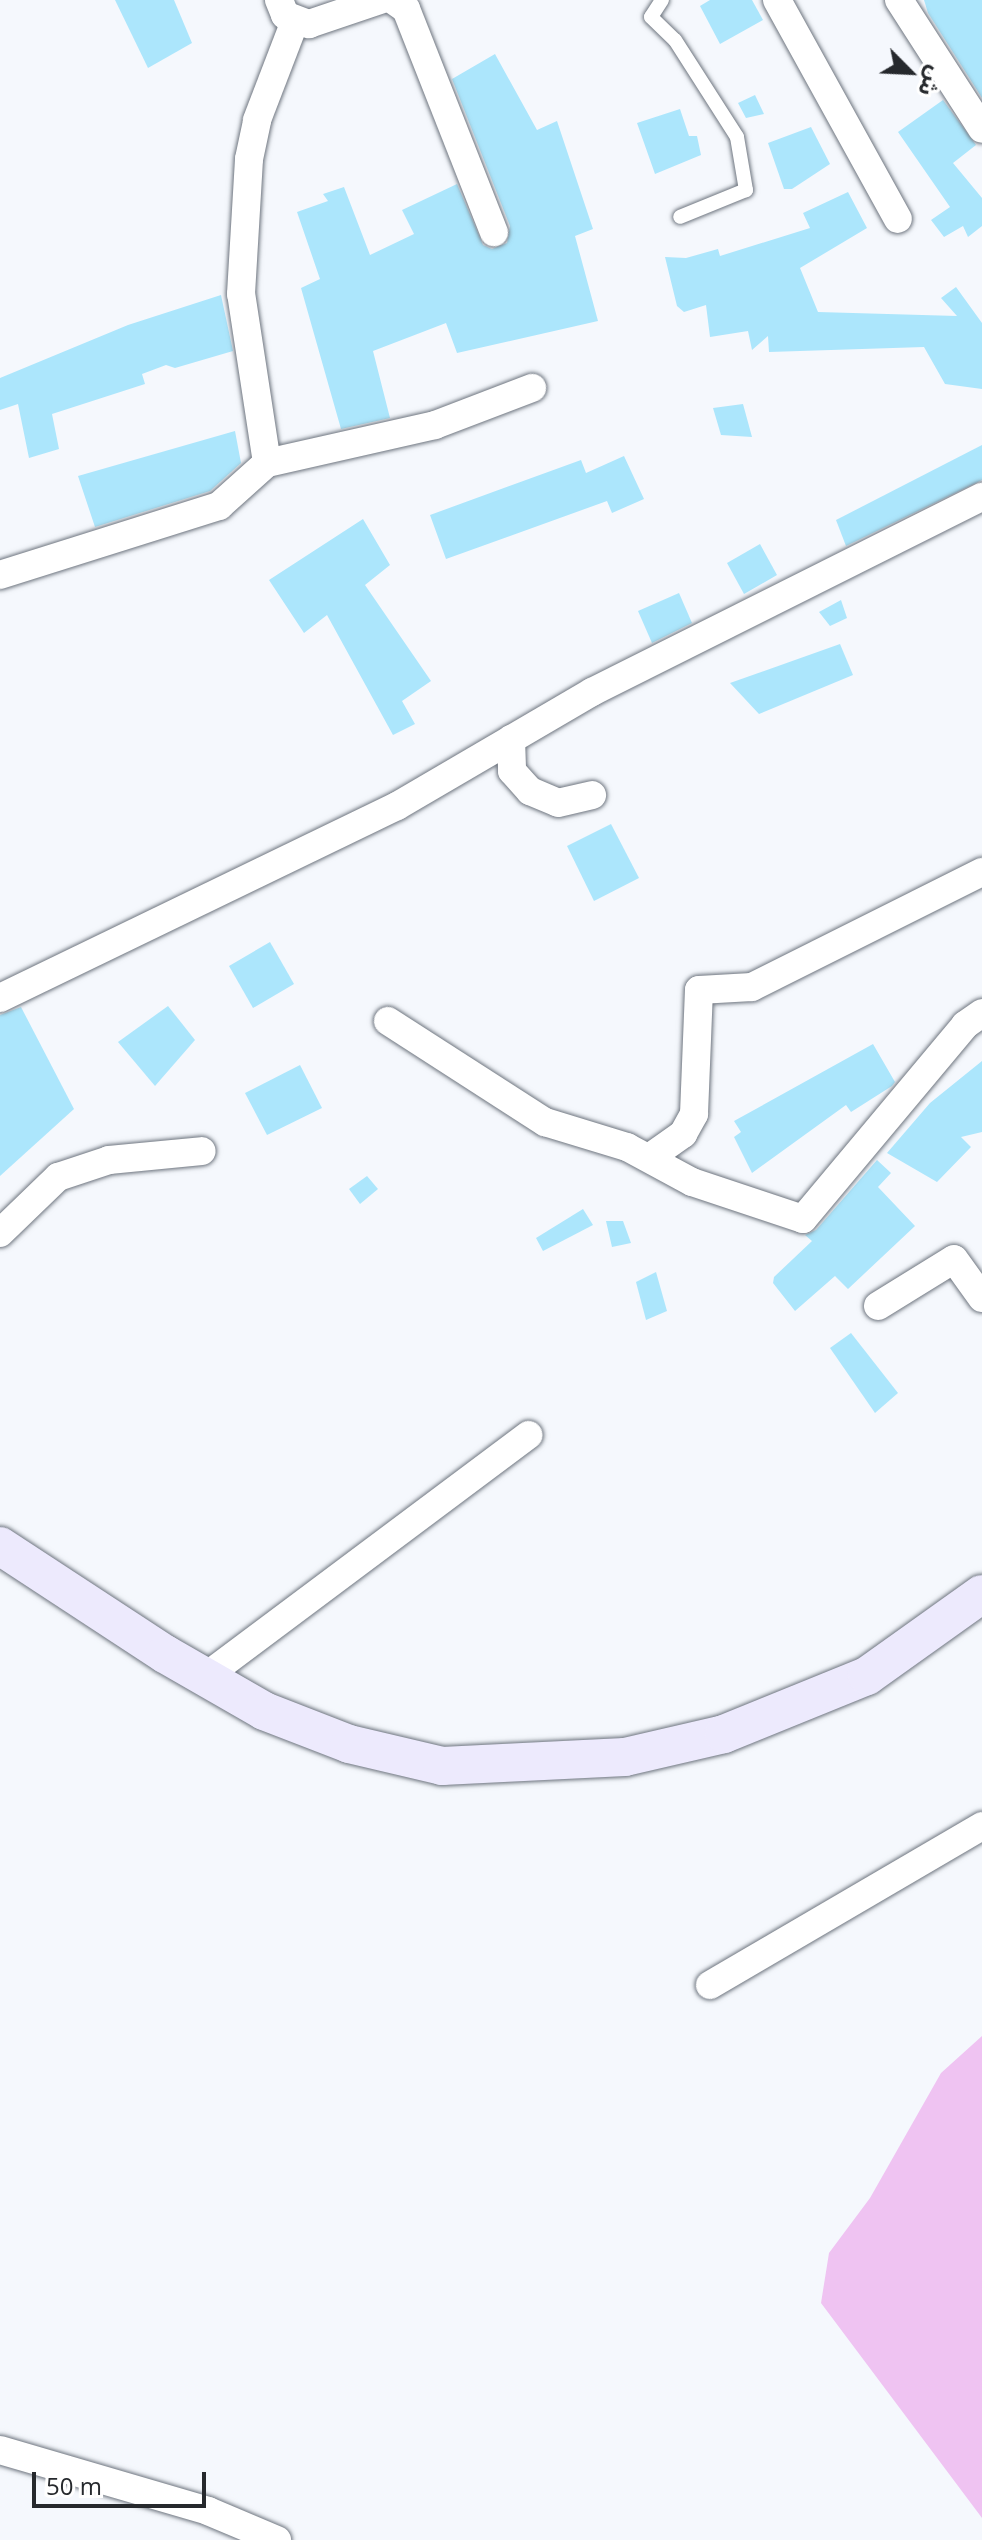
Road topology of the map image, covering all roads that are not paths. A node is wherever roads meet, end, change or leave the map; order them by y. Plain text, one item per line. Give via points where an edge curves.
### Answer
1 (380, 0) edge
2 (393, 0) edge
3 (662, 0) edge
4 (777, 0) edge
5 (899, 0) edge
6 (287, 11) edge
7 (982, 129) edge
8 (680, 217) dead end
9 (898, 219) dead end
10 (494, 232) dead end
11 (532, 388) dead end
12 (267, 463) junction
13 (982, 497) edge
14 (0, 575) edge
15 (511, 739) junction
16 (592, 795) dead end
17 (982, 872) edge
18 (0, 998) edge
19 (982, 1013) edge
20 (388, 1021) dead end
21 (202, 1151) dead end
22 (649, 1158) junction
23 (0, 1233) edge
24 (982, 1298) edge
25 (878, 1306) dead end
26 (528, 1435) dead end
27 (4, 1557) edge
28 (982, 1594) edge
29 (205, 1677) junction
30 (982, 1826) edge
31 (710, 1985) dead end
32 (0, 2450) edge
33 (277, 2540) edge

1 - 6 street via 309,24
2 - 10 street via 406,9
3 - 8 lane via 651,17 675,40 737,137 746,190
4 - 9 street
5 - 7 street
6 - 12 street via 249,159 241,294
11 - 12 street via 435,425
12 - 14 street via 219,506
13 - 15 street via 592,692
15 - 16 street via 512,771 530,791 558,803
15 - 18 street via 397,806
17 - 22 street via 752,987 699,990 694,1114 683,1134
19 - 22 street via 965,1025 803,1219 692,1182
20 - 22 street via 545,1122
21 - 23 street via 109,1160 58,1177
24 - 25 street via 954,1259
26 - 29 street
27 - 29 main road
28 - 29 main road via 867,1676 724,1734 625,1757 442,1766 349,1744 264,1711
30 - 31 street
32 - 33 street via 208,2511

